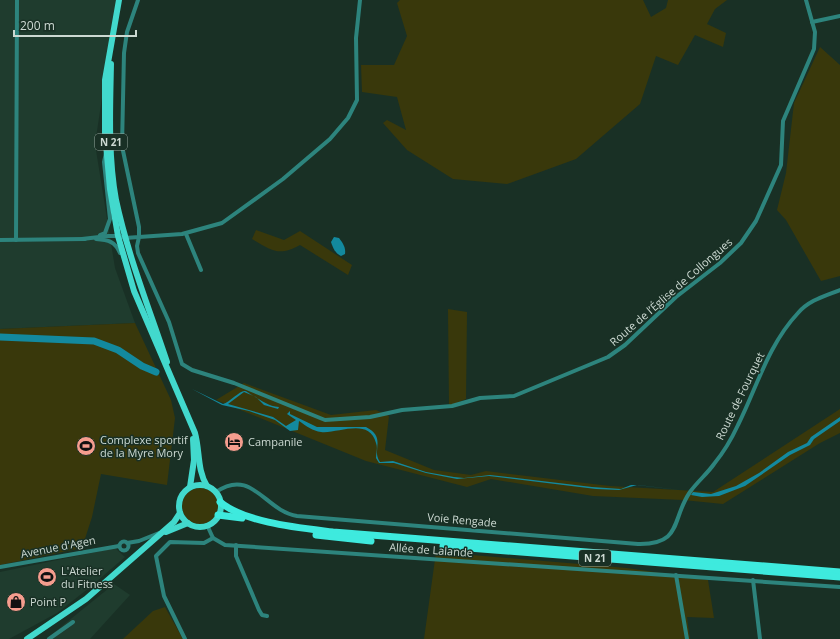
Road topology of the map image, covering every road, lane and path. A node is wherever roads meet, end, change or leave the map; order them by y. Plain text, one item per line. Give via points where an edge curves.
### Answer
1 (17, 0) edge
2 (119, 0) edge
3 (138, 0) edge
4 (360, 0) edge
5 (806, 0) edge
6 (840, 16) edge
7 (812, 22) junction
8 (112, 45) junction
9 (106, 153) junction
10 (186, 234) junction
11 (118, 236) junction
12 (139, 237) junction
13 (82, 238) junction
14 (125, 238) junction
15 (0, 240) edge
16 (16, 240) junction
17 (126, 266) junction
18 (201, 270) dead end
19 (840, 290) edge
20 (178, 394) junction
21 (188, 418) junction
22 (207, 486) junction
23 (190, 487) junction
24 (216, 492) junction
25 (220, 502) junction
26 (180, 513) junction
27 (218, 515) junction
28 (188, 523) junction
29 (207, 525) junction
30 (675, 528) joint
31 (165, 530) junction
32 (156, 538) junction
33 (213, 538) junction
34 (127, 543) junction
35 (236, 545) junction
36 (119, 546) junction
37 (0, 567) edge
38 (840, 572) edge
39 (676, 575) junction
40 (840, 577) edge
41 (753, 580) junction
42 (840, 587) edge
43 (267, 616) dead end
44 (73, 622) dead end
45 (28, 639) edge
46 (49, 639) edge
47 (185, 639) edge
48 (687, 639) edge
49 (760, 639) edge

1 - 16 street
2 - 8 main road, N 21
3 - 12 street via 127,32 124,53 122,146
4 - 10 street via 356,38 357,96 348,118 317,152 222,223
5 - 7 street, Route de l’Église de Collongues
6 - 7 street
7 - 12 street, Route de l’Église de Collongues via 815,32 814,49 784,122 781,165 756,221 741,242 720,263 676,297 627,343 608,357 514,396 480,398 452,406 402,410 370,417 325,420 234,383 192,370 182,364 169,322 138,253
8 - 9 main road, N 21 via 105,80
8 - 14 main road, N 21 via 110,125 114,180
9 - 11 main road, N 21
9 - 13 street via 104,162 110,224 103,234
10 - 12 street
10 - 18 street
11 - 13 street
11 - 14 street
11 - 17 main road, N 21
12 - 14 street
13 - 16 street
13 - 17 street via 113,242
14 - 20 main road, N 21
15 - 16 street
17 - 20 main road, N 21 via 144,318
19 - 30 street, Route de Fourquet via 809,302 777,340 738,426 715,464 690,491
20 - 21 main road, N 21
21 - 22 main road, N 21 via 198,443 201,475
21 - 23 main road, N 21 via 194,444
22 - 23 main road
22 - 24 main road
23 - 26 main road via 181,496
24 - 25 main road
24 - 30 street, Voie Rengade via 233,484 251,488 282,512 304,517 638,544 662,541
25 - 27 main road
25 - 38 highway, N 21 via 250,517 333,532
26 - 28 main road
26 - 31 main road
27 - 29 main road
27 - 40 highway, N 21 via 235,516 332,538
28 - 29 main road
28 - 32 main road
29 - 33 street
31 - 32 main road
31 - 34 street
32 - 45 main road via 86,599
33 - 35 street, Allée de Lalande via 221,544
33 - 47 street via 204,543 170,542 156,556 164,596
34 - 36 street via 122,542
34 - 36 street via 125,551
35 - 39 street, Allée de Lalande
35 - 43 street via 236,556 259,612
36 - 37 street, Avenue d'Agen
39 - 41 street, Allée de Lalande
39 - 48 street
41 - 42 street, Allée de Lalande
41 - 49 street
44 - 46 street

